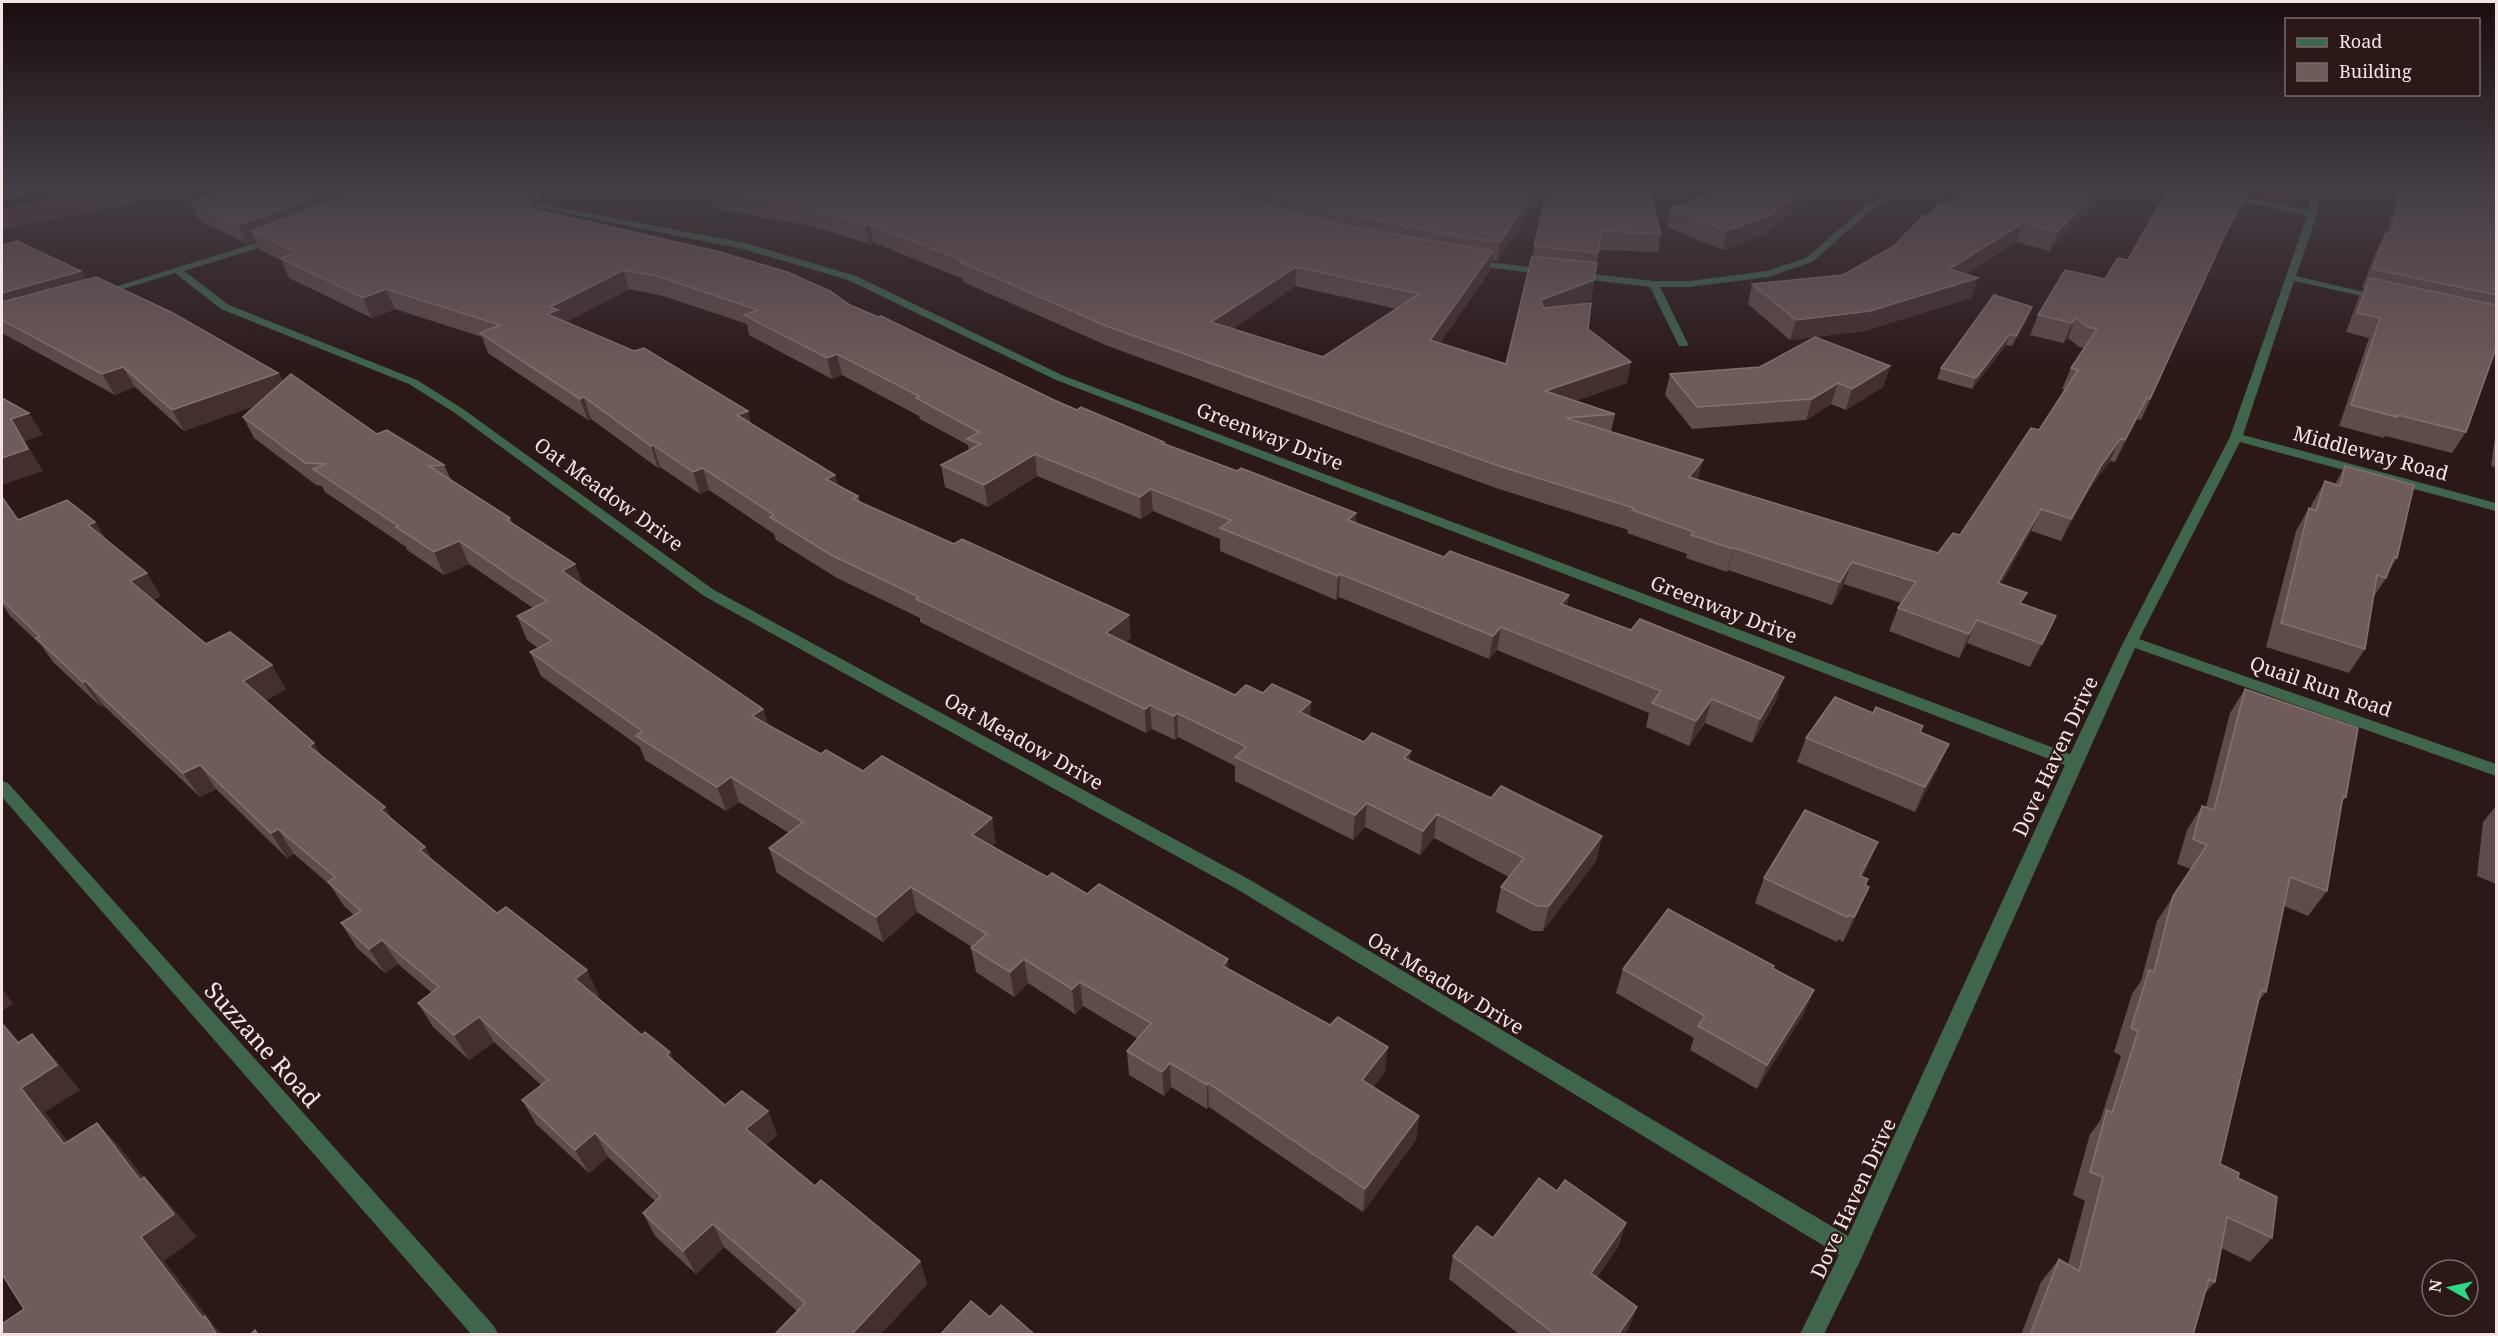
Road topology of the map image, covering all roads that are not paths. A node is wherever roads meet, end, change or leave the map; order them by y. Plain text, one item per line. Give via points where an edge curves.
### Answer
1 (242, 250) edge
2 (760, 250) edge
3 (1820, 250) edge
4 (2299, 250) edge
5 (1464, 262) edge
6 (178, 271) junction
7 (2289, 277) junction
8 (1653, 284) junction
9 (90, 296) edge
10 (2392, 299) edge
11 (1683, 344) dead end
12 (2236, 437) junction
13 (2496, 507) edge
14 (2131, 641) junction
15 (2074, 762) junction
16 (2496, 770) edge
17 (2, 787) edge
18 (1853, 1251) junction
19 (486, 1335) edge
20 (1812, 1335) edge

1 - 6 street
2 - 15 street, Greenway Drive via 852,278 1060,378
3 - 8 street via 1809,260 1768,274 1689,284
4 - 7 street, Dove Haven Drive
5 - 8 street
6 - 9 street
6 - 18 street, Oat Meadow Drive via 225,307 413,382 459,411 709,593 1246,886
7 - 10 street
7 - 12 street, Dove Haven Drive
8 - 11 street
12 - 13 street, Middleway Road
12 - 14 street, Dove Haven Drive
14 - 15 street, Dove Haven Drive
14 - 16 street, Quail Run Road
15 - 18 street, Dove Haven Drive
17 - 19 street, Suzzane Road
18 - 20 street, Dove Haven Drive

